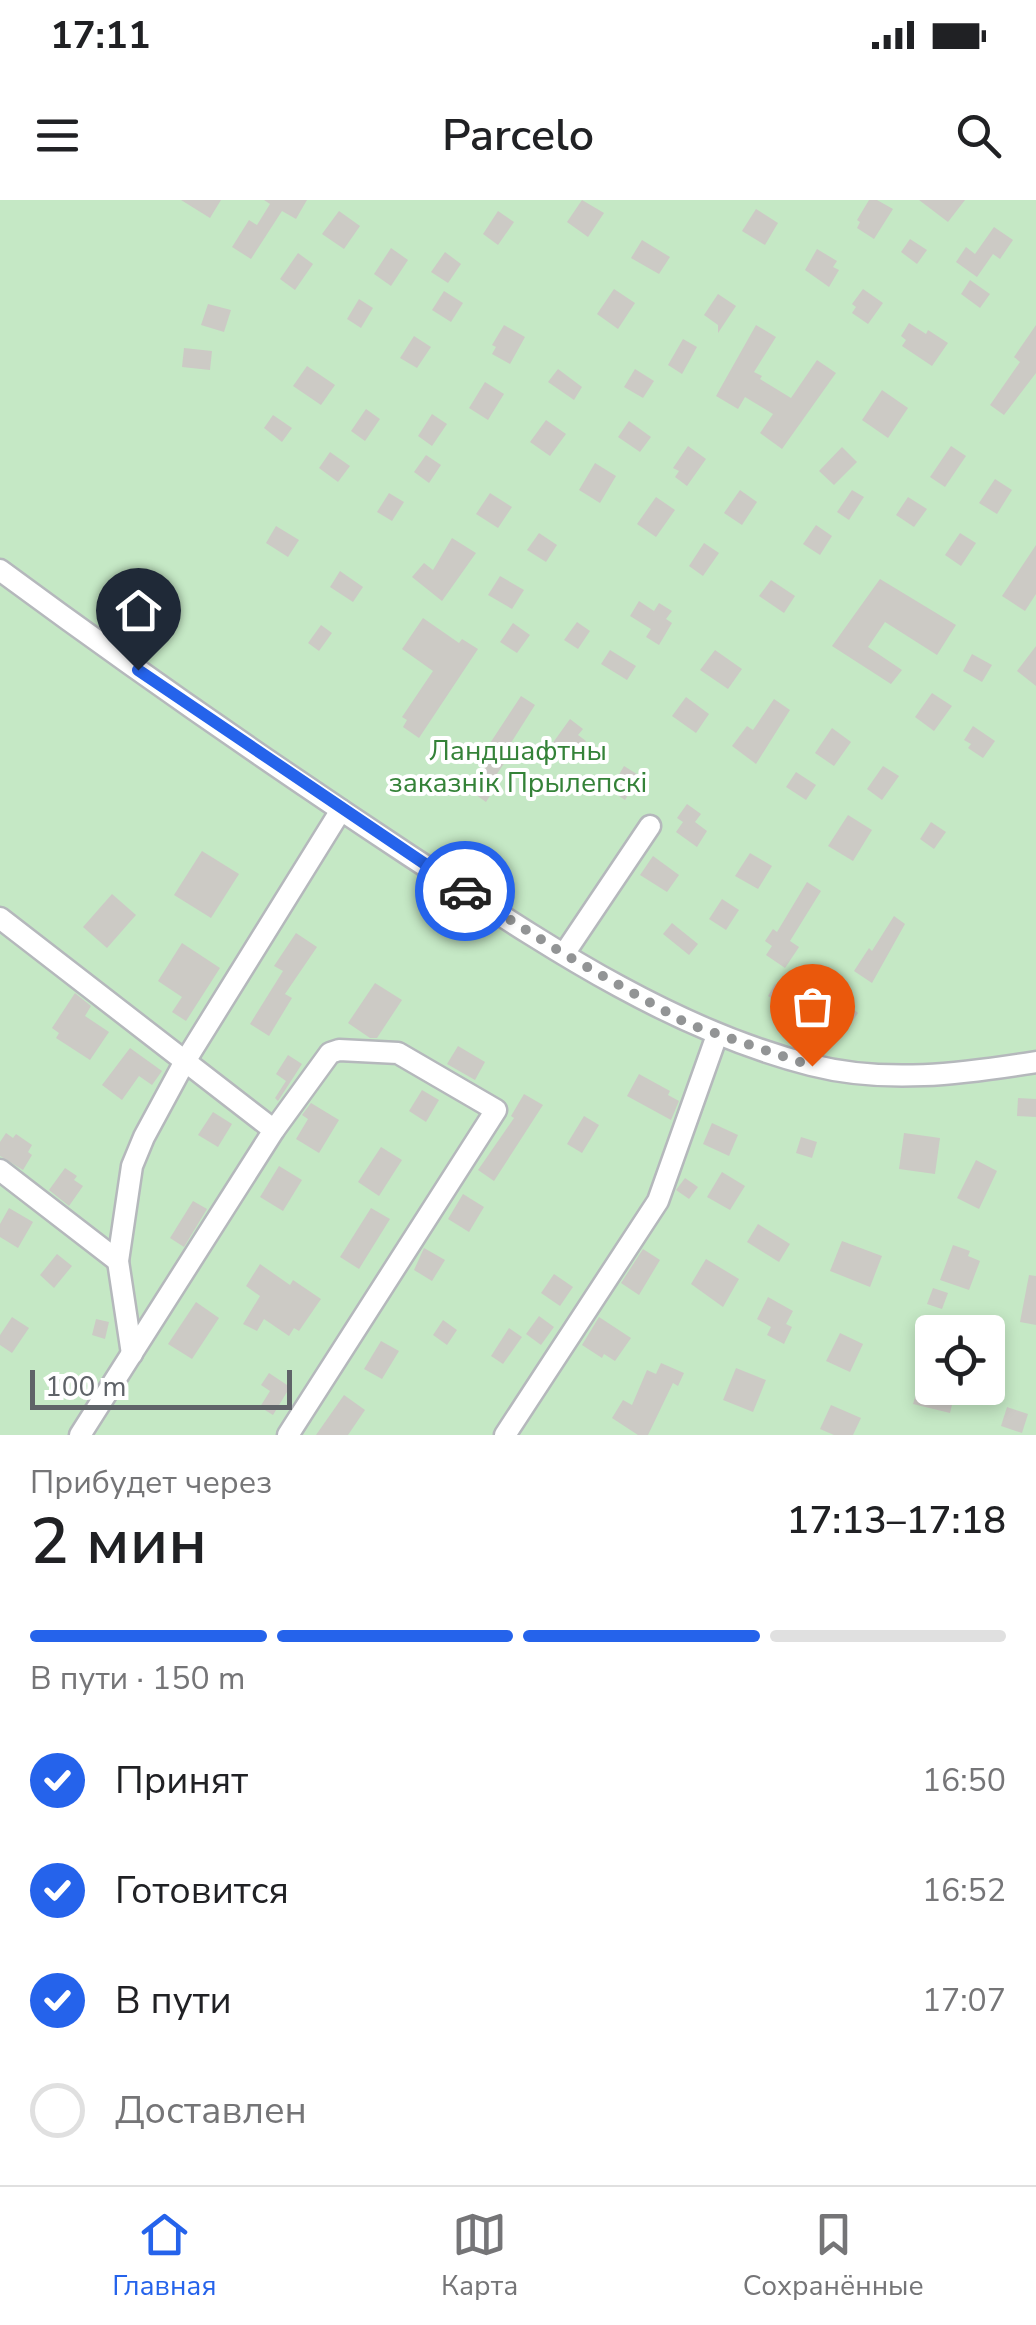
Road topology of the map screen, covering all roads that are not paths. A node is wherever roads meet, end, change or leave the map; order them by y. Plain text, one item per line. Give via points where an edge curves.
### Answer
1 (0, 570) edge
2 (341, 810) junction
3 (650, 826) dead end
4 (0, 918) edge
5 (564, 954) junction
6 (718, 1035) junction
7 (1036, 1062) edge
8 (184, 1064) junction
9 (274, 1130) junction
10 (0, 1170) edge
11 (118, 1261) junction
12 (132, 1354) junction
13 (80, 1435) edge
14 (288, 1435) edge
15 (504, 1435) edge

1 - 2 street
2 - 5 street
2 - 8 street
3 - 5 street
4 - 8 street
5 - 6 street
6 - 7 street via 812,1066 880,1075 969,1073
6 - 15 street via 658,1201
8 - 9 street
8 - 11 street via 132,1166
9 - 12 street
9 - 14 street via 322,1060 339,1050 398,1054 496,1110
10 - 11 street
11 - 12 street
12 - 13 street

